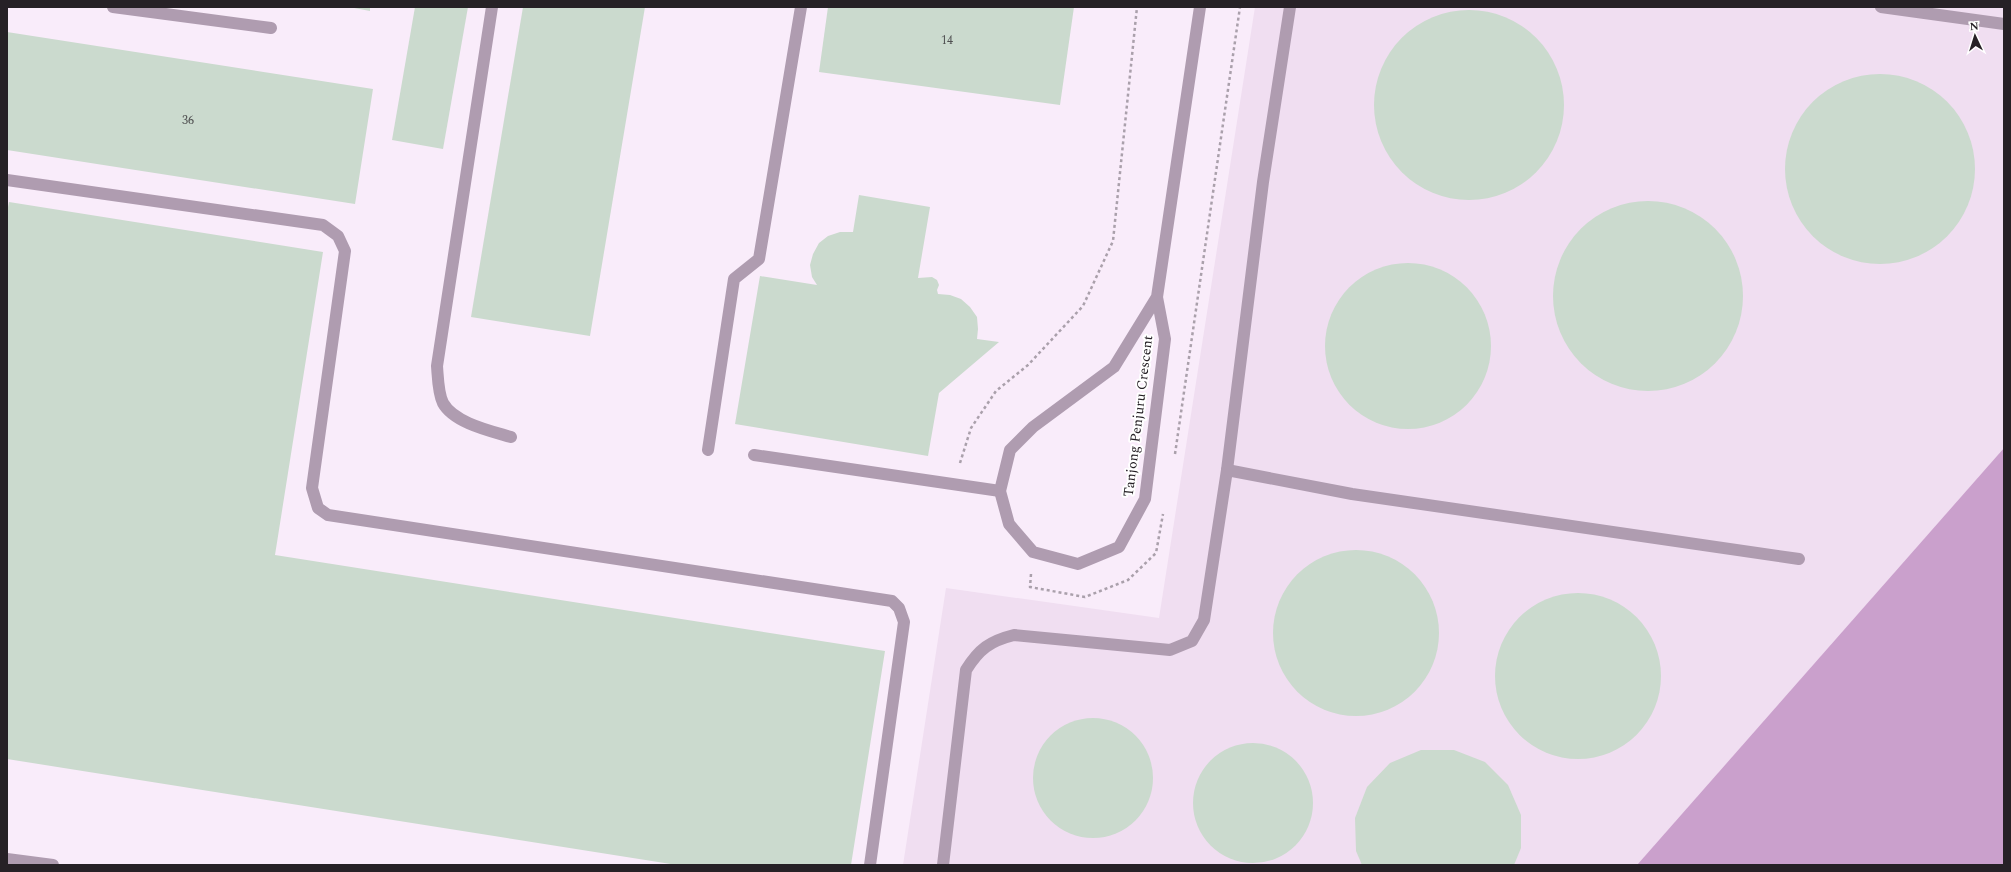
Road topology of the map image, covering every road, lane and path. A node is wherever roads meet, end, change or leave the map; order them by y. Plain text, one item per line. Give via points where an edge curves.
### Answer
1 (113, 7) edge
2 (492, 7) edge
3 (801, 7) edge
4 (1137, 7) edge
5 (1200, 7) edge
6 (1290, 7) edge
7 (1881, 7) edge
8 (2004, 24) edge
9 (271, 28) dead end
10 (7, 180) edge
11 (1157, 297) junction
12 (511, 437) dead end
13 (708, 450) dead end
14 (754, 455) dead end
15 (1227, 470) junction
16 (954, 483) junction
17 (1000, 490) junction
18 (1799, 559) dead end
19 (7, 858) edge
20 (53, 865) edge
21 (870, 865) edge
22 (943, 865) edge

1 - 9 street
2 - 12 street via 437,366 443,403 454,415 476,427
3 - 13 street via 759,259 734,279
4 - 16 path via 1113,241 1083,306 1028,365 996,391 971,428
5 - 11 street, Tanjong Penjuru Crescent
6 - 15 street via 1263,182
7 - 8 street
10 - 21 street via 322,225 338,236 345,251 312,488 318,508 328,516 892,600 899,608 904,622
11 - 17 street, Tanjong Penjuru Crescent via 1114,367 1034,427 1010,450
11 - 17 street, Tanjong Penjuru Crescent via 1165,339 1145,499 1119,547 1078,564 1033,552 1009,524
14 - 16 street
15 - 18 street via 1352,494
15 - 22 street via 1204,620 1192,640 1170,650 1014,635 998,639 976,654 966,670
16 - 17 street
19 - 20 street

